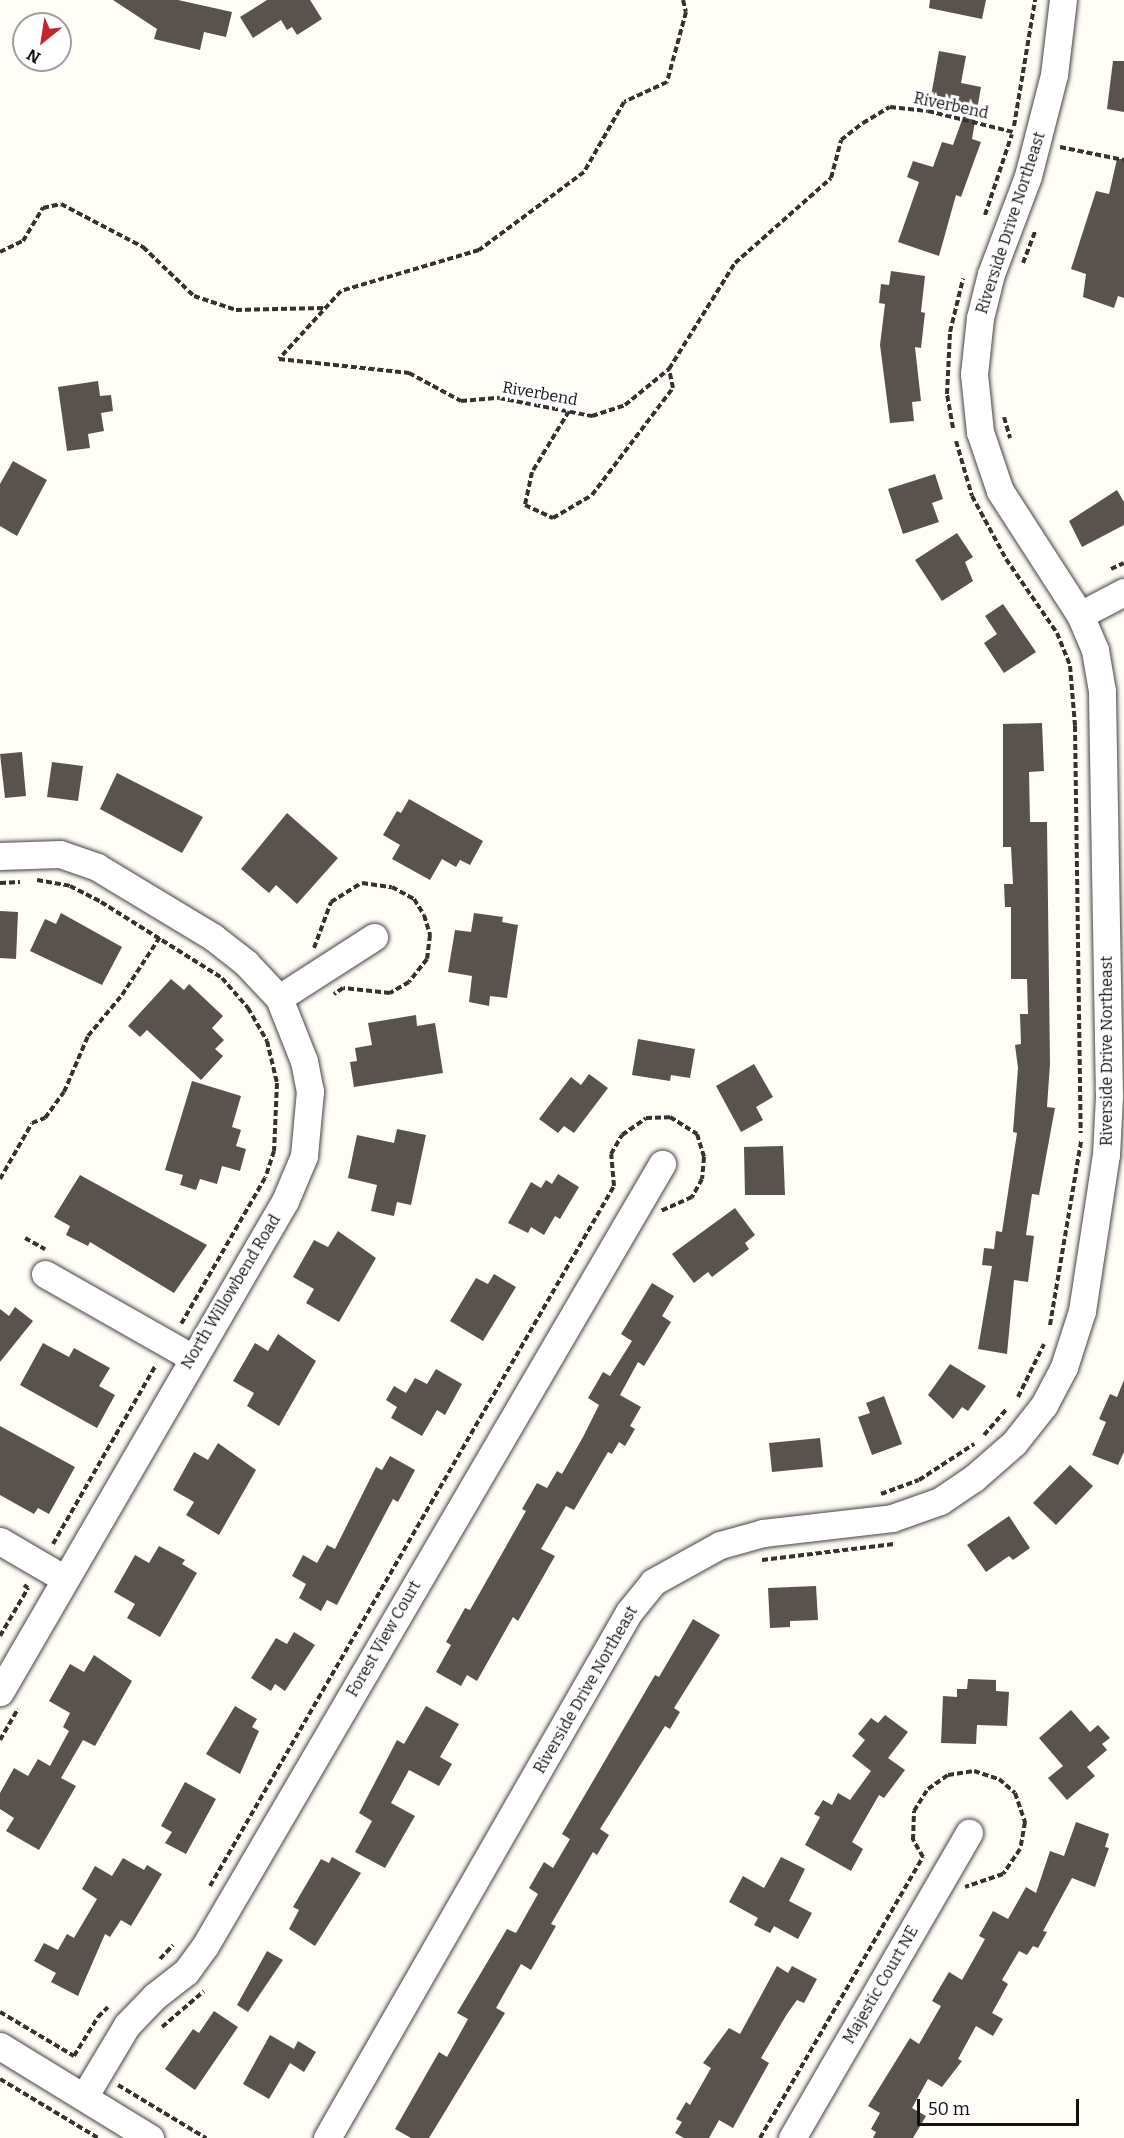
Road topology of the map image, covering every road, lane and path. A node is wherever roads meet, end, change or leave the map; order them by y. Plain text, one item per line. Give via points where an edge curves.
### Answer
1 (683, 0) edge
2 (1035, 0) edge
3 (1063, 0) edge
4 (1012, 132) junction
5 (1064, 136) dead end
6 (1052, 149) junction
7 (1124, 160) edge
8 (1038, 222) dead end
9 (982, 223) dead end
10 (0, 252) edge
11 (1019, 273) dead end
12 (964, 277) dead end
13 (326, 308) junction
14 (669, 369) junction
15 (1003, 410) dead end
16 (569, 411) junction
17 (1010, 442) dead end
18 (1124, 563) edge
19 (1106, 572) dead end
20 (1124, 592) edge
21 (1080, 615) junction
22 (0, 856) edge
23 (0, 883) edge
24 (160, 937) junction
25 (374, 937) dead end
26 (313, 952) dead end
27 (279, 998) junction
28 (327, 998) dead end
29 (662, 1164) dead end
30 (0, 1179) edge
31 (25, 1238) dead end
32 (50, 1265) joint
33 (169, 1320) dead end
34 (191, 1357) junction
35 (148, 1360) dead end
36 (876, 1496) dead end
37 (0, 1541) edge
38 (903, 1542) dead end
39 (51, 1549) dead end
40 (755, 1562) dead end
41 (65, 1579) junction
42 (19, 1582) dead end
43 (0, 1636) edge
44 (12, 1695) edge
45 (0, 1740) edge
46 (969, 1833) dead end
47 (0, 2046) edge
48 (0, 2079) edge
49 (84, 2097) junction
50 (98, 2138) edge
51 (150, 2138) edge
52 (327, 2138) edge
53 (792, 2138) edge

1 - 13 path, Riverbend via 686,12 667,82 624,102 584,172 479,250 341,291
2 - 4 path
3 - 6 street, Riverside Drive Northeast via 1054,75
4 - 6 path, Riverbend
4 - 9 path
4 - 14 path, Riverbend via 928,111 890,107 863,123 841,140 831,178 735,263
5 - 6 path
6 - 7 path, Riverbend
6 - 21 street, Riverside Drive Northeast via 1028,176 991,274 980,318 974,374 980,432 1000,491
8 - 11 path
10 - 13 path via 23,241 43,208 61,204 143,247 194,296 236,310
12 - 36 path via 950,332 947,393 957,450 972,496 1006,559 1057,633 1070,666 1075,726 1081,1139 1050,1324 1017,1398 979,1440 919,1480
13 - 16 path, Riverbend via 279,359 409,373 461,401 499,398
14 - 16 path, Riverbend via 625,405 591,416
14 - 16 path via 673,388 592,495 554,518 525,505 532,472
15 - 17 path
18 - 19 path
20 - 21 street
21 - 52 street, Riverside Drive Northeast via 1095,650 1102,691 1109,1096 1106,1155 1094,1241 1082,1311 1064,1367 1044,1405 1014,1443 940,1501 892,1518 763,1533 720,1545 653,1582 629,1612
22 - 27 street, North Willowbend Road via 60,854 97,867 168,908 246,963
23 - 24 path via 36,880 70,886
24 - 30 path via 122,995 88,1036 64,1092 45,1118 32,1123
24 - 33 path via 222,978 248,1008 267,1041 277,1083 279,1116 265,1178 179,1326
25 - 27 street
26 - 28 path via 331,902 363,883 392,886 414,899 424,915 430,935 427,959 409,982 390,993 343,988
27 - 34 street, North Willowbend Road via 304,1061 310,1091 304,1156 285,1201
29 - 49 street, Forest View Court via 205,1946 186,1972 127,2025
31 - 32 path
32 - 34 street
34 - 41 street, North Willowbend Road
35 - 39 path via 158,1366
37 - 41 street
38 - 40 path via 874,1549
41 - 44 street, North Willowbend Road
42 - 43 path via 28,1588
44 - 45 path
46 - 53 street, Majestic Court NE
47 - 49 street
48 - 50 path
49 - 51 street

